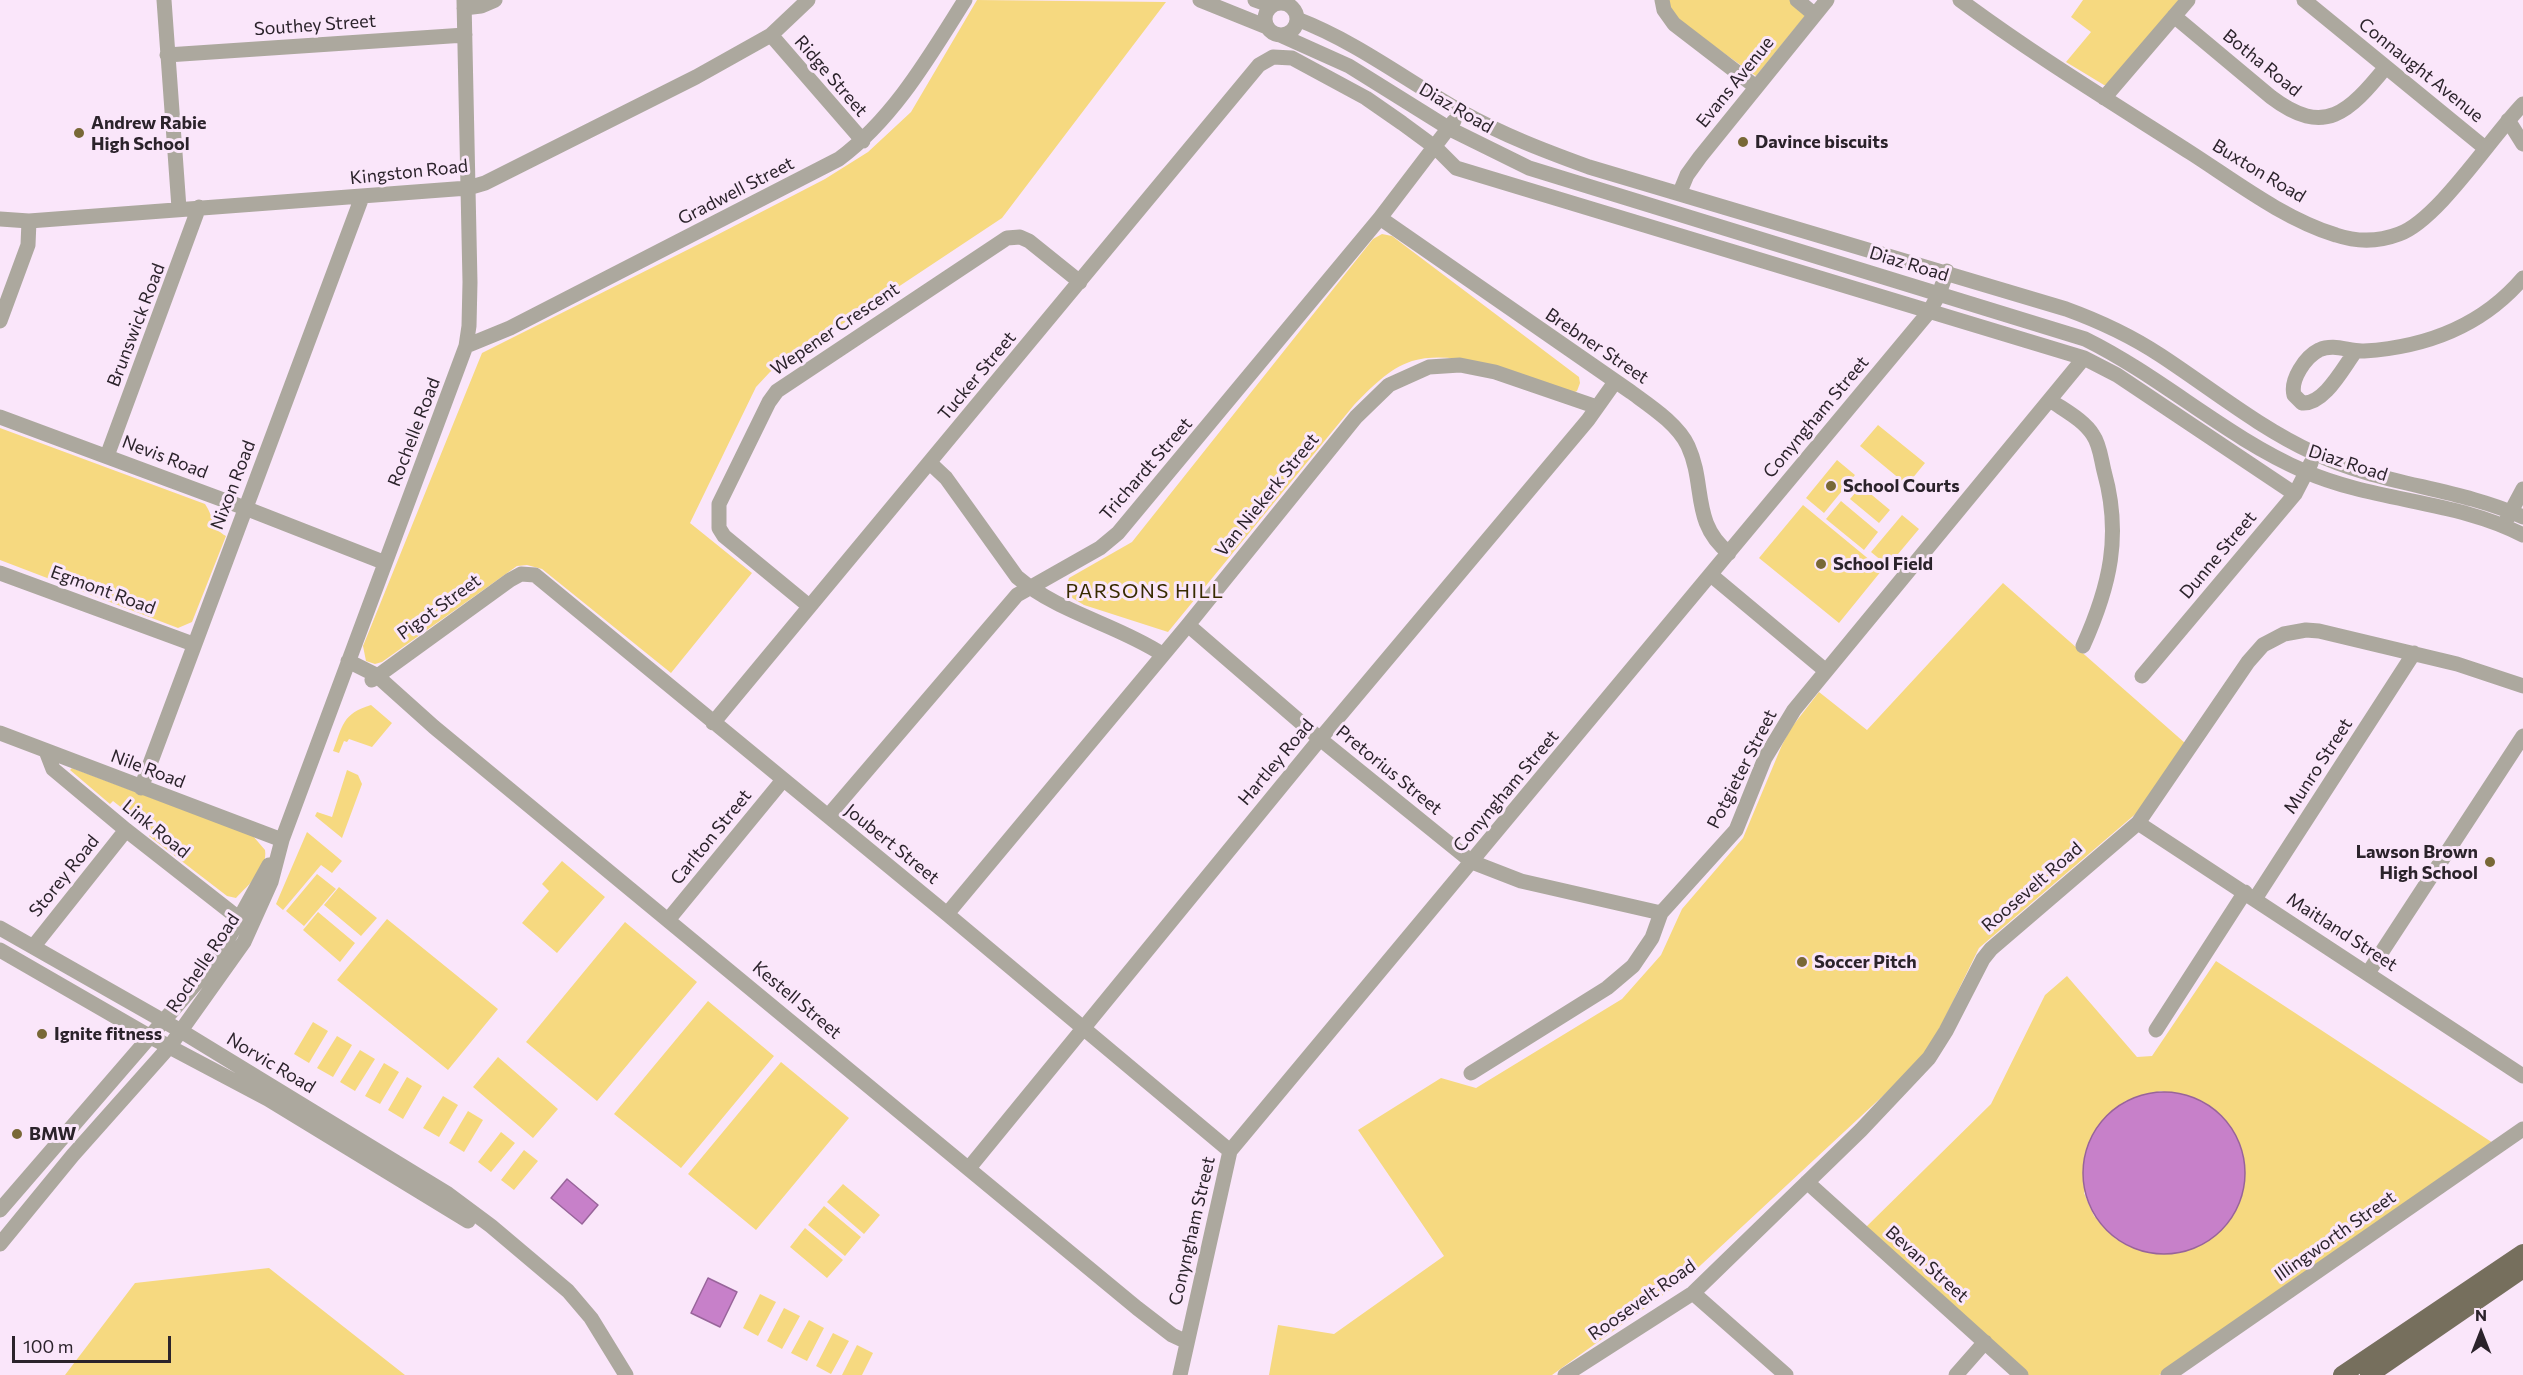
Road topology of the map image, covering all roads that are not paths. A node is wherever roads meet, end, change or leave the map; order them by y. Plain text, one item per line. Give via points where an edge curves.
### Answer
1 (164, 0) edge
2 (495, 0) edge
3 (808, 0) edge
4 (965, 0) edge
5 (1200, 0) edge
6 (1255, 0) edge
7 (1662, 0) edge
8 (1797, 0) edge
9 (1827, 0) edge
10 (1960, 0) edge
11 (2188, 0) edge
12 (2304, 0) edge
13 (464, 4) edge
14 (1275, 4) edge
15 (1294, 10) edge
16 (1815, 15) junction
17 (2174, 16) junction
18 (1274, 31) junction
19 (465, 35) junction
20 (771, 35) junction
21 (167, 55) junction
22 (2386, 68) junction
23 (1756, 87) junction
24 (2104, 98) junction
25 (2523, 104) edge
26 (1460, 111) junction
27 (2508, 120) junction
28 (1450, 129) junction
29 (862, 141) junction
30 (2523, 144) edge
31 (1436, 148) junction
32 (2485, 148) junction
33 (468, 189) junction
34 (1680, 192) junction
35 (362, 197) junction
36 (199, 207) junction
37 (179, 208) junction
38 (1380, 218) junction
39 (0, 219) edge
40 (29, 221) junction
41 (1947, 271) junction
42 (2523, 278) edge
43 (1080, 282) junction
44 (1939, 294) junction
45 (1929, 312) junction
46 (0, 321) edge
47 (466, 346) junction
48 (2355, 352) dead end
49 (2084, 358) junction
50 (1615, 382) junction
51 (2050, 400) junction
52 (1597, 408) junction
53 (0, 417) edge
54 (2315, 454) junction
55 (107, 456) junction
56 (930, 463) junction
57 (2306, 472) junction
58 (2523, 489) edge
59 (2295, 494) junction
60 (245, 508) junction
61 (2517, 515) edge
62 (2503, 527) junction
63 (2523, 535) edge
64 (1729, 553) junction
65 (383, 562) junction
66 (0, 573) edge
67 (526, 573) joint
68 (1711, 575) junction
69 (1028, 587) junction
70 (809, 606) junction
71 (1188, 625) junction
72 (193, 644) junction
73 (2083, 646) dead end
74 (2414, 653) junction
75 (1162, 654) junction
76 (347, 665) junction
77 (1826, 671) junction
78 (2142, 676) dead end
79 (377, 680) junction
80 (2523, 686) edge
81 (713, 723) junction
82 (0, 733) edge
83 (2523, 736) edge
84 (1320, 739) junction
85 (46, 751) junction
86 (783, 780) junction
87 (141, 788) junction
88 (828, 816) junction
89 (2138, 822) junction
90 (126, 830) junction
91 (282, 840) junction
92 (1472, 862) junction
93 (2250, 896) junction
94 (1661, 913) junction
95 (947, 914) junction
96 (668, 920) junction
97 (246, 924) junction
98 (0, 928) edge
99 (33, 947) junction
100 (0, 950) edge
101 (2368, 973) junction
102 (162, 1020) junction
103 (1081, 1028) junction
104 (181, 1030) junction
105 (2156, 1030) dead end
106 (149, 1036) junction
107 (170, 1046) junction
108 (1471, 1073) dead end
109 (2523, 1076) edge
110 (2523, 1130) edge
111 (1230, 1151) junction
112 (969, 1168) junction
113 (1807, 1182) junction
114 (0, 1210) edge
115 (0, 1244) edge
116 (512, 1246) junction
117 (2523, 1253) edge
118 (2523, 1269) edge
119 (2493, 1281) junction
120 (1693, 1293) junction
121 (1187, 1342) junction
122 (1985, 1342) junction
123 (626, 1375) edge
124 (1179, 1375) edge
125 (1565, 1375) edge
126 (1786, 1375) edge
127 (1956, 1375) edge
128 (2021, 1375) edge
129 (2168, 1375) edge
130 (2342, 1375) edge
131 (2369, 1375) edge

1 - 21 street
2 - 13 street
3 - 20 street, Kingston Road
4 - 29 street, Gradwell Street via 891,112
5 - 18 street, Diaz Road
6 - 14 street
7 - 23 street via 1674,24
8 - 16 street
9 - 16 street, Evans Avenue
10 - 24 street, Buxton Road
11 - 17 street
12 - 22 street, Connaught Avenue
13 - 19 street, Rochelle Road
14 - 15 street via 1285,4
14 - 18 street via 1265,18
15 - 18 street via 1294,29
15 - 26 street, Diaz Road
16 - 23 street, Evans Avenue
17 - 22 street, Botha Road via 2278,103 2305,117 2326,118 2347,110
17 - 24 street
18 - 28 street, Diaz Road via 1349,66
19 - 21 street, Southey Street
19 - 33 street, Rochelle Road
20 - 29 street, Ridge Street
20 - 33 street, Kingston Road via 696,77
21 - 37 street
22 - 32 street, Connaught Avenue
23 - 34 street, Evans Avenue via 1687,175
24 - 32 street, Buxton Road via 2279,208 2327,232 2356,240 2379,240 2414,227 2436,208
25 - 27 street, Buxton Road
26 - 28 street, Trichardt Street
26 - 34 street, Diaz Road via 1535,148
27 - 30 street, Connaught Avenue
27 - 32 street, Buxton Road
28 - 31 street, Trichardt Street
28 - 44 street, Diaz Road via 1501,156 1556,178
29 - 47 street, Gradwell Street via 794,185 510,328
31 - 38 street, Trichardt Street
31 - 43 street, Tucker Street via 1366,98 1292,58 1273,57 1259,65
31 - 45 street via 1448,164 1464,171
33 - 35 street, Kingston Road
33 - 47 street, Rochelle Road via 470,326
34 - 41 street, Diaz Road
35 - 36 street, Kingston Road
35 - 60 street, Nixon Road
36 - 37 street, Kingston Road
36 - 55 street, Brunswick Road
37 - 40 street, Kingston Road
38 - 50 street, Brebner Street
38 - 69 street, Trichardt Street via 1118,533 1100,548
39 - 40 street, Kingston Road
40 - 46 street via 28,245
41 - 44 street, Conyngham Street
41 - 54 street, Diaz Road via 2108,326 2161,356 2271,432
42 - 48 street via 2500,302 2462,328 2409,345
43 - 56 street, Tucker Street
43 - 70 street, Wepener Crescent via 1029,241 1007,238 777,391 719,504 719,528
44 - 45 street, Conyngham Street
44 - 57 street, Diaz Road via 2085,339 2131,364 2258,448
45 - 49 street
45 - 64 street, Conyngham Street
47 - 65 street, Rochelle Road
49 - 51 street, Potgieter Street
49 - 59 street via 2117,375
50 - 52 street, Hartley Road
50 - 64 street, Brebner Street via 1647,403 1688,444 1706,525 1712,538
51 - 73 street via 2093,435 2113,506 2104,598
51 - 77 street, Potgieter Street
52 - 71 street, Van Niekerk Street via 1477,367 1444,365 1403,377 1356,417
52 - 84 street, Hartley Road
53 - 55 street, Nevis Road
54 - 57 street, Dunne Street
54 - 61 street, Diaz Road via 2346,468 2474,500
55 - 60 street, Nevis Road
56 - 69 street via 946,478 1017,578
56 - 70 street, Tucker Street
57 - 59 street, Dunne Street
57 - 62 street, Diaz Road via 2351,488
58 - 61 street
59 - 78 street, Dunne Street
60 - 65 street, Nevis Road
60 - 72 street, Nixon Road
61 - 62 street
62 - 63 street, Diaz Road
64 - 68 street, Conyngham Street
65 - 76 street, Rochelle Road
66 - 72 street, Egmont Road
67 - 79 street, Pigot Street via 510,580
67 - 81 street, Joubert Street via 539,578
68 - 77 street
68 - 92 street, Conyngham Street
69 - 75 street
69 - 88 street, Trichardt Street via 1009,603
70 - 81 street, Tucker Street
71 - 75 street, Van Niekerk Street
71 - 84 street, Pretorius Street
72 - 87 street, Nixon Road
74 - 80 street, Roosevelt Road
74 - 89 street, Roosevelt Road via 2306,630 2284,634 2263,645 2247,662
74 - 93 street, Munro Street
75 - 95 street, Van Niekerk Street
76 - 79 street, Kestell Street
76 - 91 street, Rochelle Road
77 - 94 street, Potgieter Street via 1774,742 1730,840
79 - 96 street, Kestell Street
81 - 86 street, Joubert Street
82 - 85 street, Nile Road
83 - 101 street
84 - 92 street, Pretorius Street
84 - 103 street, Hartley Road
85 - 87 street, Nile Road
85 - 90 street, Link Road via 53,769
86 - 88 street, Joubert Street
86 - 96 street, Carlton Street
87 - 91 street, Nile Road
88 - 95 street, Joubert Street
89 - 93 street, Maitland Street
89 - 113 street, Roosevelt Road via 1991,949 1929,1058
90 - 97 street, Link Road
90 - 99 street, Storey Road
91 - 97 street, Rochelle Road via 277,856 266,869
92 - 94 street, Pretorius Street via 1521,881
92 - 111 street, Conyngham Street
93 - 101 street, Maitland Street
93 - 105 street, Munro Street
94 - 108 street, Potgieter Street via 1644,952 1621,977
95 - 103 street, Joubert Street
96 - 112 street, Kestell Street
97 - 102 street, Rochelle Road
97 - 104 street, Rochelle Road
98 - 99 street, Norvic Road
99 - 102 street, Norvic Road
100 - 106 street, Norvic Road
101 - 109 street, Maitland Street
102 - 104 street, Norvic Road
102 - 106 street, Rochelle Road
103 - 111 street, Joubert Street
103 - 112 street, Hartley Road
104 - 107 street, Rochelle Road
104 - 116 street, Norvic Road via 448,1194
106 - 107 street, Norvic Road
106 - 114 street, Rochelle Road
107 - 115 street, Rochelle Road
107 - 116 street, Norvic Road via 268,1099
110 - 129 street, Illingworth Street
111 - 121 street, Conyngham Street
112 - 121 street, Kestell Street via 1137,1308
113 - 120 street, Roosevelt Road
113 - 122 street, Bevan Street
116 - 123 street, Norvic Road via 581,1305
117 - 119 main road
118 - 119 main road
119 - 130 main road
119 - 131 main road
120 - 125 street, Roosevelt Road
120 - 126 street
121 - 124 street, Conyngham Street
122 - 127 street
122 - 128 street, Bevan Street

